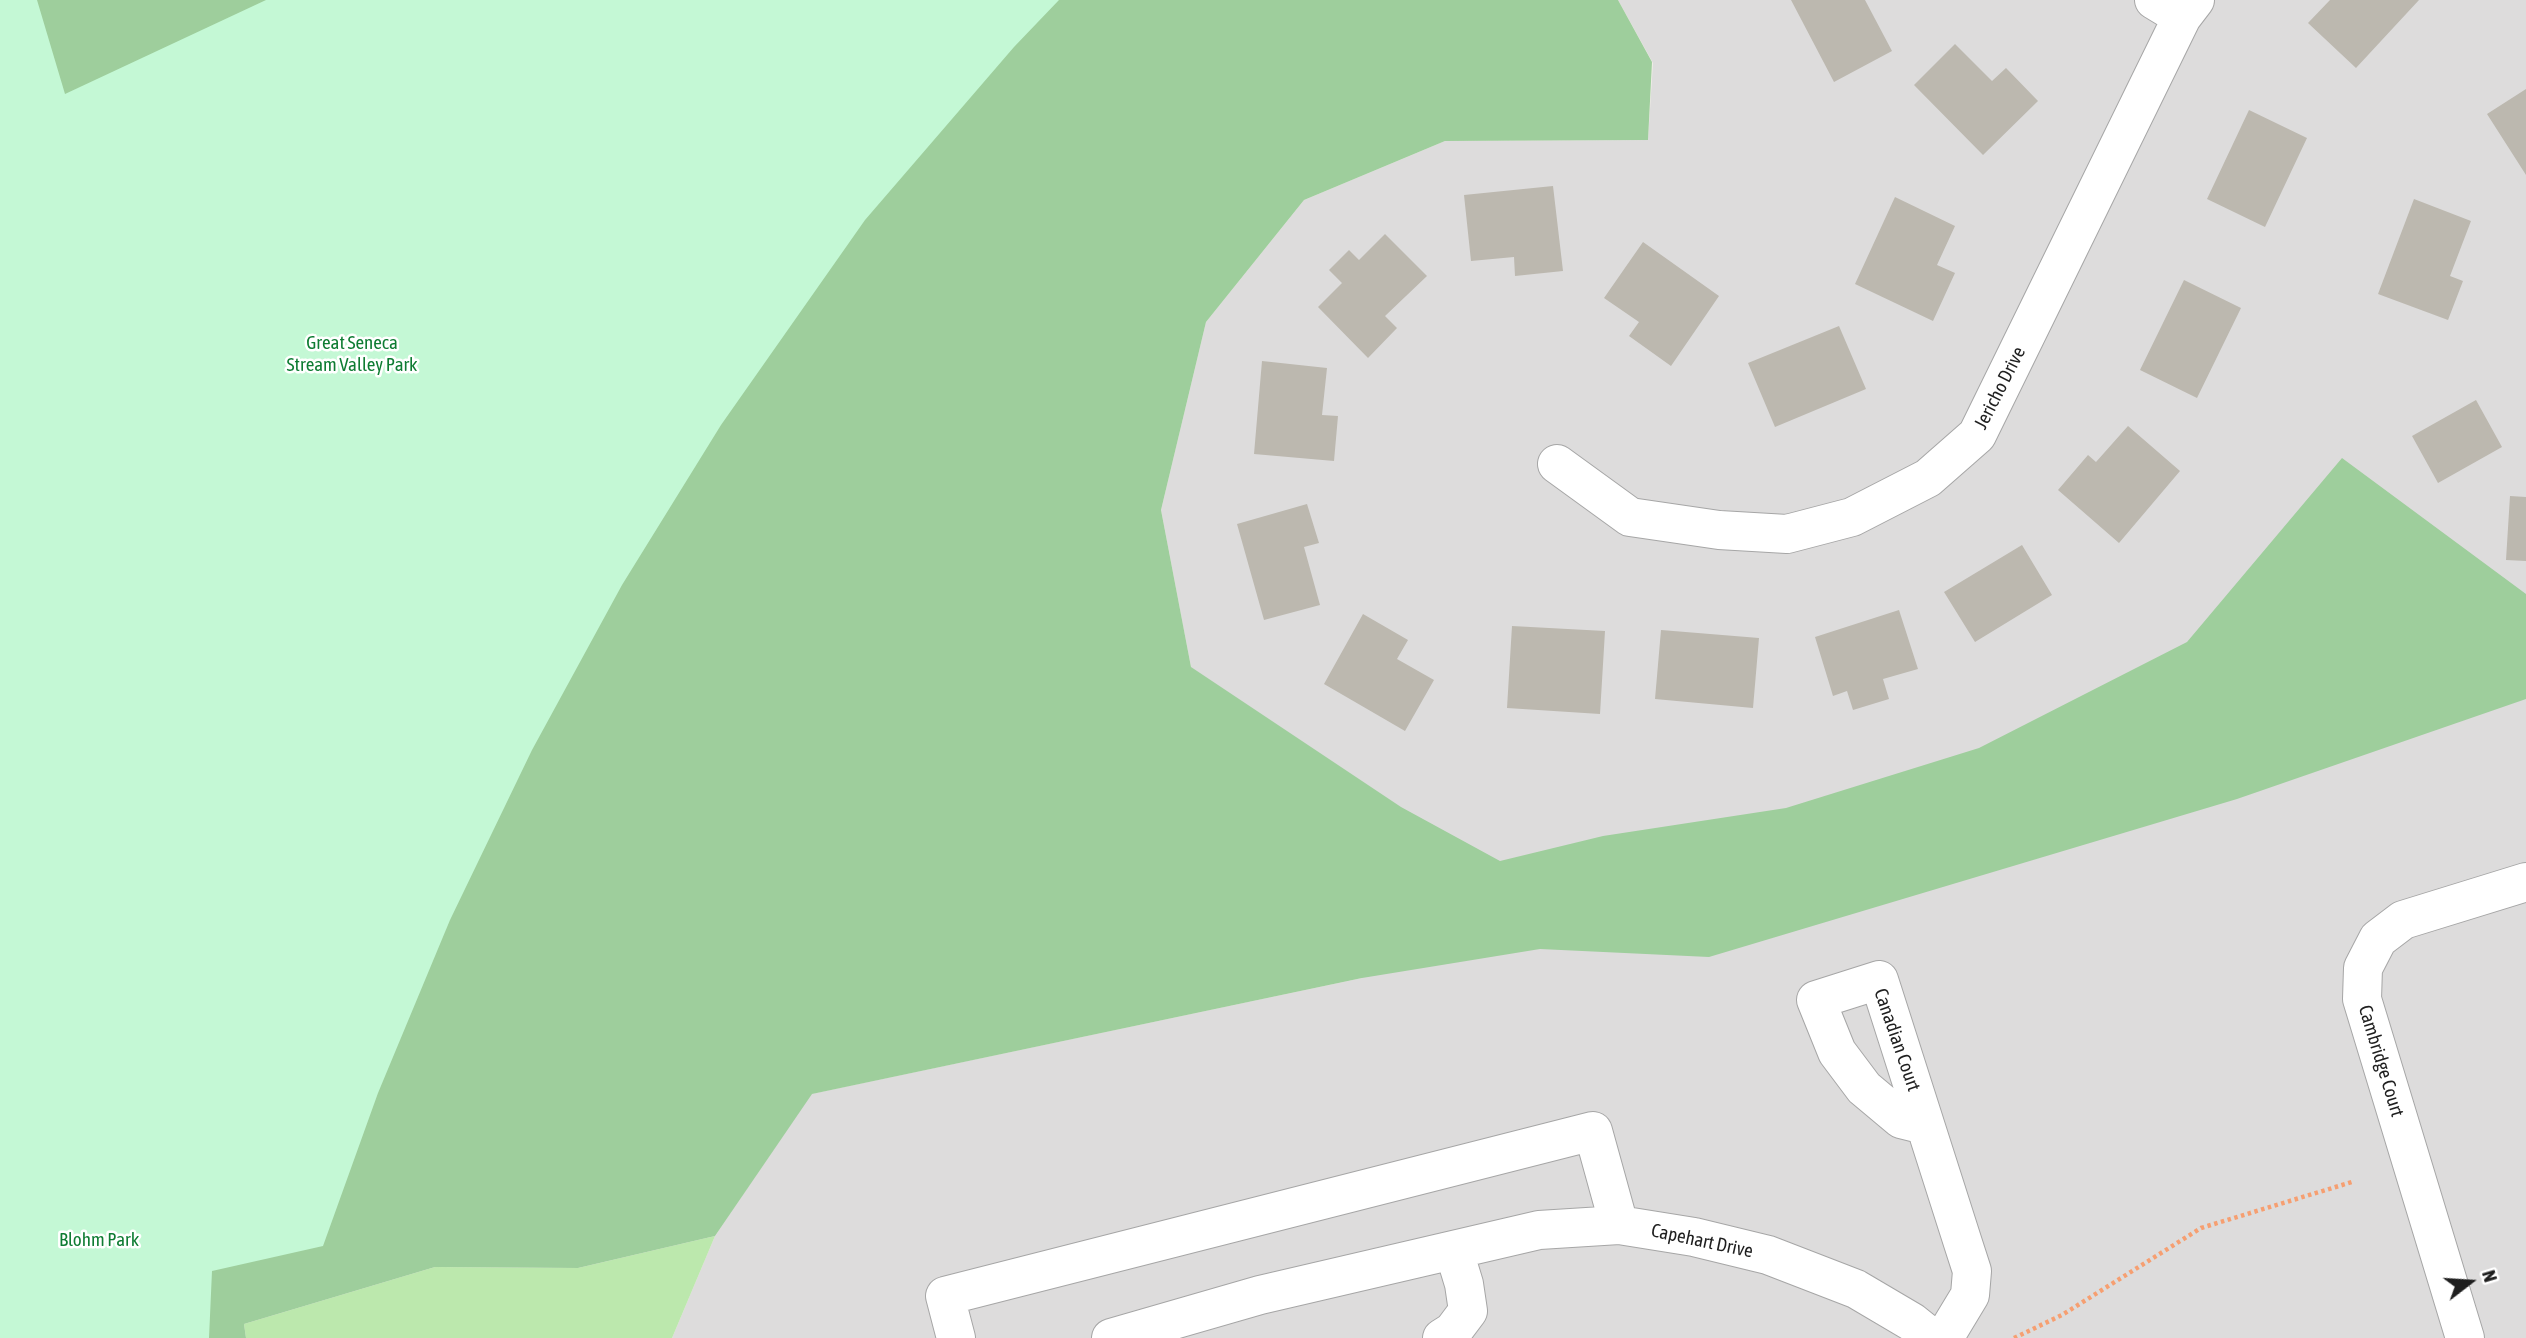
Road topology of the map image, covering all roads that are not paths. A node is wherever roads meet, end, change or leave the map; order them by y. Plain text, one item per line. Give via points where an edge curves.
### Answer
1 (2177, 6) edge
2 (1557, 464) dead end
3 (2526, 883) edge
4 (1925, 1125) dead end
5 (1619, 1225) junction
6 (1454, 1251) junction
7 (956, 1338) edge
8 (1111, 1338) edge
9 (1442, 1338) edge
10 (1932, 1338) edge
11 (1944, 1338) edge
12 (2465, 1338) edge

1 - 2 street, Jericho Drive via 1977,435 1928,478 1852,517 1787,534 1630,517
3 - 12 street, Cambridge Court via 2403,920 2378,939 2363,968 2362,999
4 - 11 street via 1972,1272 1970,1295
5 - 6 street, Capehart Drive via 1539,1230
5 - 7 street via 1593,1131 945,1296
5 - 10 street, Capehart Drive via 1768,1255 1856,1289
6 - 8 street, Capehart Drive via 1260,1295
6 - 9 street via 1468,1311 1453,1332

